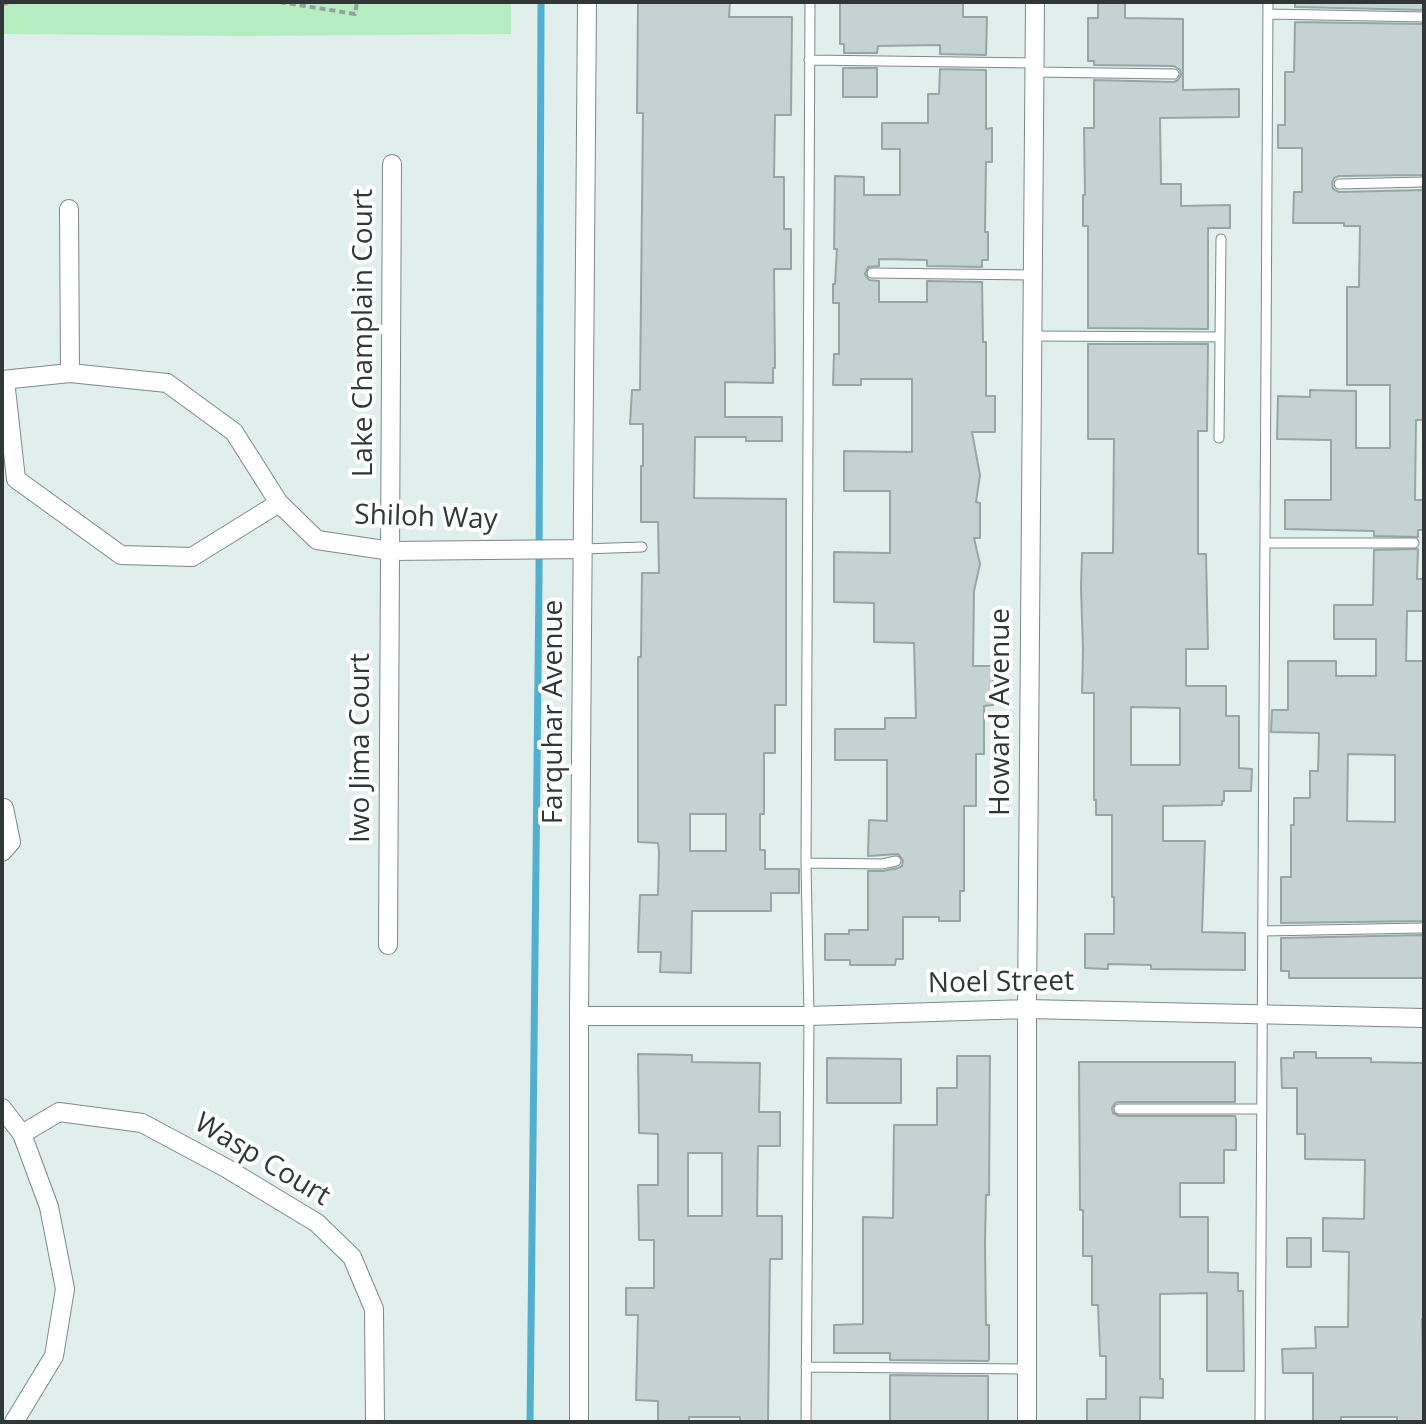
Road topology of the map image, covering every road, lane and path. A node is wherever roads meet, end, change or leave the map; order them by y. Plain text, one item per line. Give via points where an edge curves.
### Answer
1 (14, 2) edge
2 (280, 2) edge
3 (357, 2) edge
4 (587, 2) edge
5 (810, 2) edge
6 (1035, 2) edge
7 (1268, 2) edge
8 (2, 4) edge
9 (1268, 14) junction
10 (1424, 17) edge
11 (809, 60) junction
12 (1034, 68) junction
13 (1174, 74) dead end
14 (392, 164) dead end
15 (1424, 182) edge
16 (1339, 184) dead end
17 (69, 209) dead end
18 (1221, 239) dead end
19 (872, 273) dead end
20 (1032, 275) junction
21 (1032, 336) junction
22 (1220, 337) junction
23 (70, 373) junction
24 (4, 380) edge
25 (1219, 438) dead end
26 (279, 503) junction
27 (1266, 543) junction
28 (1414, 543) dead end
29 (642, 547) dead end
30 (583, 549) junction
31 (391, 551) junction
32 (2, 808) edge
33 (2, 852) edge
34 (896, 861) dead end
35 (806, 863) junction
36 (1422, 928) edge
37 (1263, 931) junction
38 (388, 945) dead end
39 (1027, 1009) junction
40 (1263, 1013) junction
41 (579, 1016) junction
42 (809, 1016) junction
43 (1424, 1018) edge
44 (2, 1108) edge
45 (1119, 1109) dead end
46 (1262, 1109) junction
47 (22, 1134) junction
48 (806, 1367) junction
49 (1027, 1369) junction
50 (14, 1422) edge
51 (375, 1422) edge
52 (579, 1422) edge
53 (806, 1422) edge
54 (1027, 1422) edge
55 (1260, 1422) edge

1 - 8 path
2 - 3 path via 355,14
4 - 30 street, Farquhar Avenue
5 - 11 lane
6 - 12 street, Howard Avenue
7 - 9 lane
9 - 10 lane
9 - 27 lane
11 - 12 lane
11 - 35 lane
12 - 13 lane
12 - 20 street, Howard Avenue
14 - 31 street, Lake Champlain Court
15 - 16 lane
17 - 23 street
18 - 22 lane
19 - 20 lane
20 - 21 street, Howard Avenue
21 - 22 lane
21 - 39 street, Howard Avenue
22 - 25 lane
23 - 24 street, Shiloh Way
23 - 26 street, Shiloh Way via 167,383 234,432
24 - 26 street via 16,479 121,555 192,557
26 - 31 street, Shiloh Way via 317,540
27 - 28 lane
27 - 37 lane
29 - 30 lane
30 - 31 street, Shiloh Way
30 - 41 street, Farquhar Avenue
31 - 38 street, Iwo Jima Court
32 - 33 street via 11,842
34 - 35 lane
35 - 42 lane
36 - 37 lane
37 - 40 lane
39 - 40 street, Noel Street
39 - 42 street, Noel Street
39 - 49 street, Howard Avenue
40 - 43 street, Noel Street
40 - 46 lane
41 - 42 street, Noel Street
41 - 52 street, Farquhar Avenue
42 - 48 lane
44 - 47 street
45 - 46 lane
46 - 55 lane
47 - 50 street via 49,1207 65,1289 54,1356
47 - 51 street, Wasp Court via 59,1112 142,1123 317,1223 352,1257 374,1309
48 - 49 lane
48 - 53 lane
49 - 54 street, Howard Avenue

